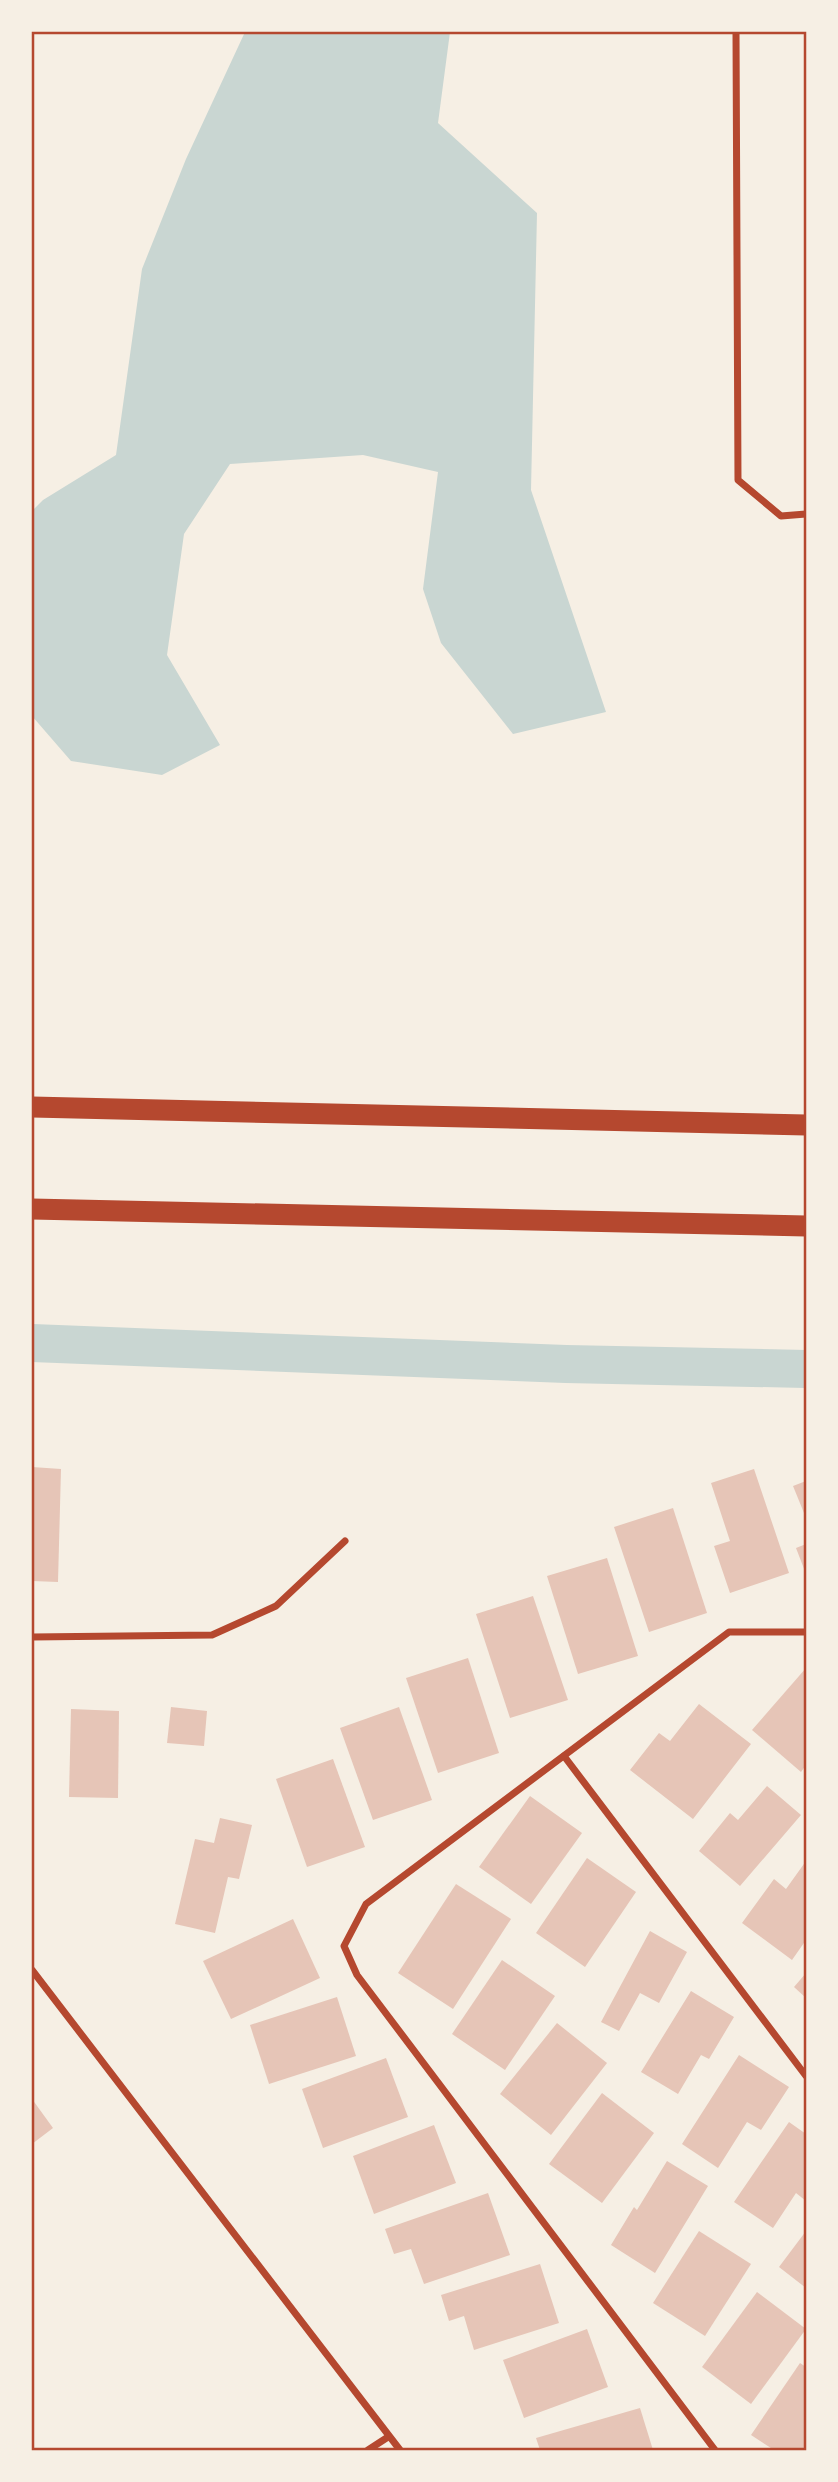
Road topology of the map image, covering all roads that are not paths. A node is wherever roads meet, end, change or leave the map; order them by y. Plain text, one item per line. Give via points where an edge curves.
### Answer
1 (736, 32) edge
2 (807, 514) edge
3 (32, 1107) edge
4 (807, 1125) edge
5 (32, 1209) edge
6 (807, 1226) edge
7 (345, 1541) dead end
8 (807, 1632) edge
9 (32, 1637) edge
10 (564, 1756) junction
11 (32, 1970) edge
12 (807, 2076) edge
13 (387, 2437) junction
14 (368, 2451) edge
15 (400, 2451) edge
16 (715, 2451) edge

1 - 2 street via 738,480 781,516
3 - 4 highway
5 - 6 highway
7 - 9 street via 276,1606 212,1635
8 - 10 street via 729,1632
10 - 12 street
10 - 16 street via 366,1904 344,1946 357,1975
11 - 13 street
13 - 14 street
13 - 15 street

